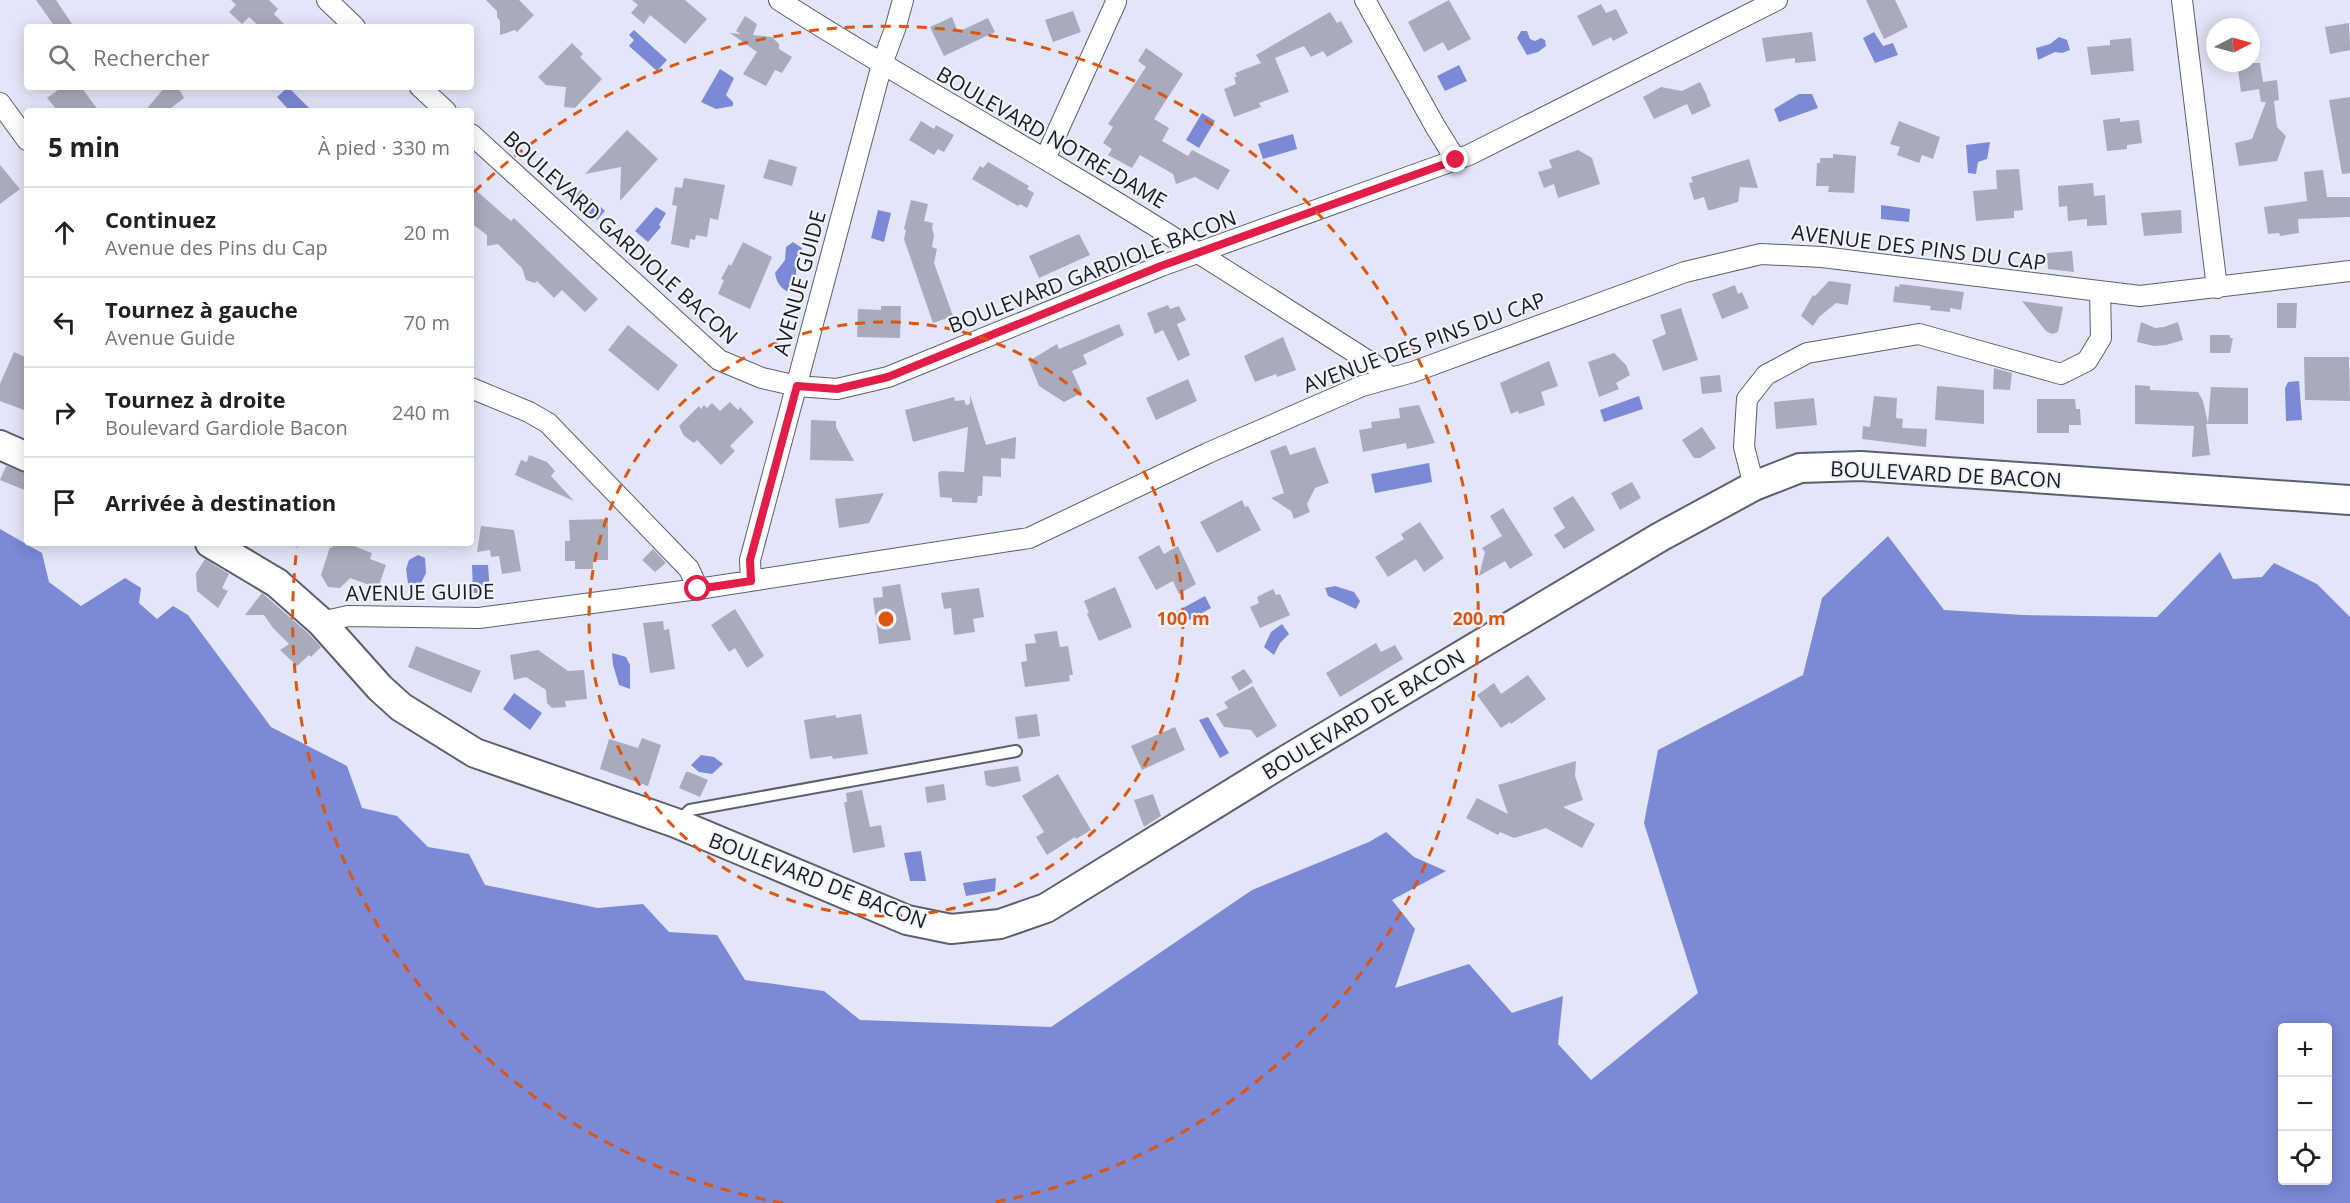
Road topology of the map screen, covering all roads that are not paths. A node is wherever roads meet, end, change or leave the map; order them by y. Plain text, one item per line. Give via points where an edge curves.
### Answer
1 (327, 0) edge
2 (779, 0) edge
3 (903, 0) edge
4 (1365, 0) edge
5 (1777, 0) edge
6 (2182, 0) edge
7 (1116, 2) dead end
8 (352, 24) edge
9 (882, 64) junction
10 (423, 90) edge
11 (0, 103) edge
12 (443, 108) edge
13 (24, 136) edge
14 (474, 137) edge
15 (1045, 159) junction
16 (1456, 160) junction
17 (1201, 253) junction
18 (2350, 271) edge
19 (2217, 288) junction
20 (2100, 291) junction
21 (1390, 377) junction
22 (797, 386) junction
23 (474, 389) edge
24 (0, 445) edge
25 (24, 456) edge
26 (1754, 486) junction
27 (2350, 500) edge
28 (215, 546) edge
29 (751, 581) junction
30 (698, 589) junction
31 (321, 622) junction
32 (1016, 751) dead end
33 (676, 824) junction

1 - 8 street
2 - 9 street, BOULEVARD NOTRE-DAME
3 - 9 street, AVENUE GUIDE
4 - 16 street
5 - 16 street, BOULEVARD GARDIOLE BACON
6 - 19 street
7 - 15 street
9 - 15 street, BOULEVARD NOTRE-DAME
9 - 22 street, AVENUE GUIDE
10 - 12 street
11 - 13 street
14 - 22 street, BOULEVARD GARDIOLE BACON via 719,360 762,378
15 - 17 street, BOULEVARD NOTRE-DAME
16 - 17 street, BOULEVARD GARDIOLE BACON
17 - 21 street, BOULEVARD NOTRE-DAME
17 - 22 street, BOULEVARD GARDIOLE BACON via 888,377 837,389
18 - 19 street, AVENUE DES PINS DU CAP
19 - 20 street, AVENUE DES PINS DU CAP via 2140,296
20 - 21 street, AVENUE DES PINS DU CAP via 1822,257 1761,254 1685,272 1413,372
20 - 26 street via 2101,338 2087,361 2061,374 1919,334 1807,353 1766,375 1747,399 1744,447
21 - 29 street, AVENUE DES PINS DU CAP via 1208,453 1029,538
22 - 29 street, AVENUE GUIDE via 750,560
23 - 30 street via 548,423 689,569
24 - 25 street
26 - 27 street, BOULEVARD DE BACON via 1800,468 1861,466
26 - 33 street, BOULEVARD DE BACON via 1660,537 1308,747 1047,908 1000,924 951,929 907,920
28 - 31 street, BOULEVARD DE BACON via 277,583
29 - 30 street, AVENUE DES PINS DU CAP
30 - 31 street, AVENUE GUIDE via 478,618 348,616
31 - 33 street, BOULEVARD DE BACON via 401,707 475,753
32 - 33 lane via 690,810

